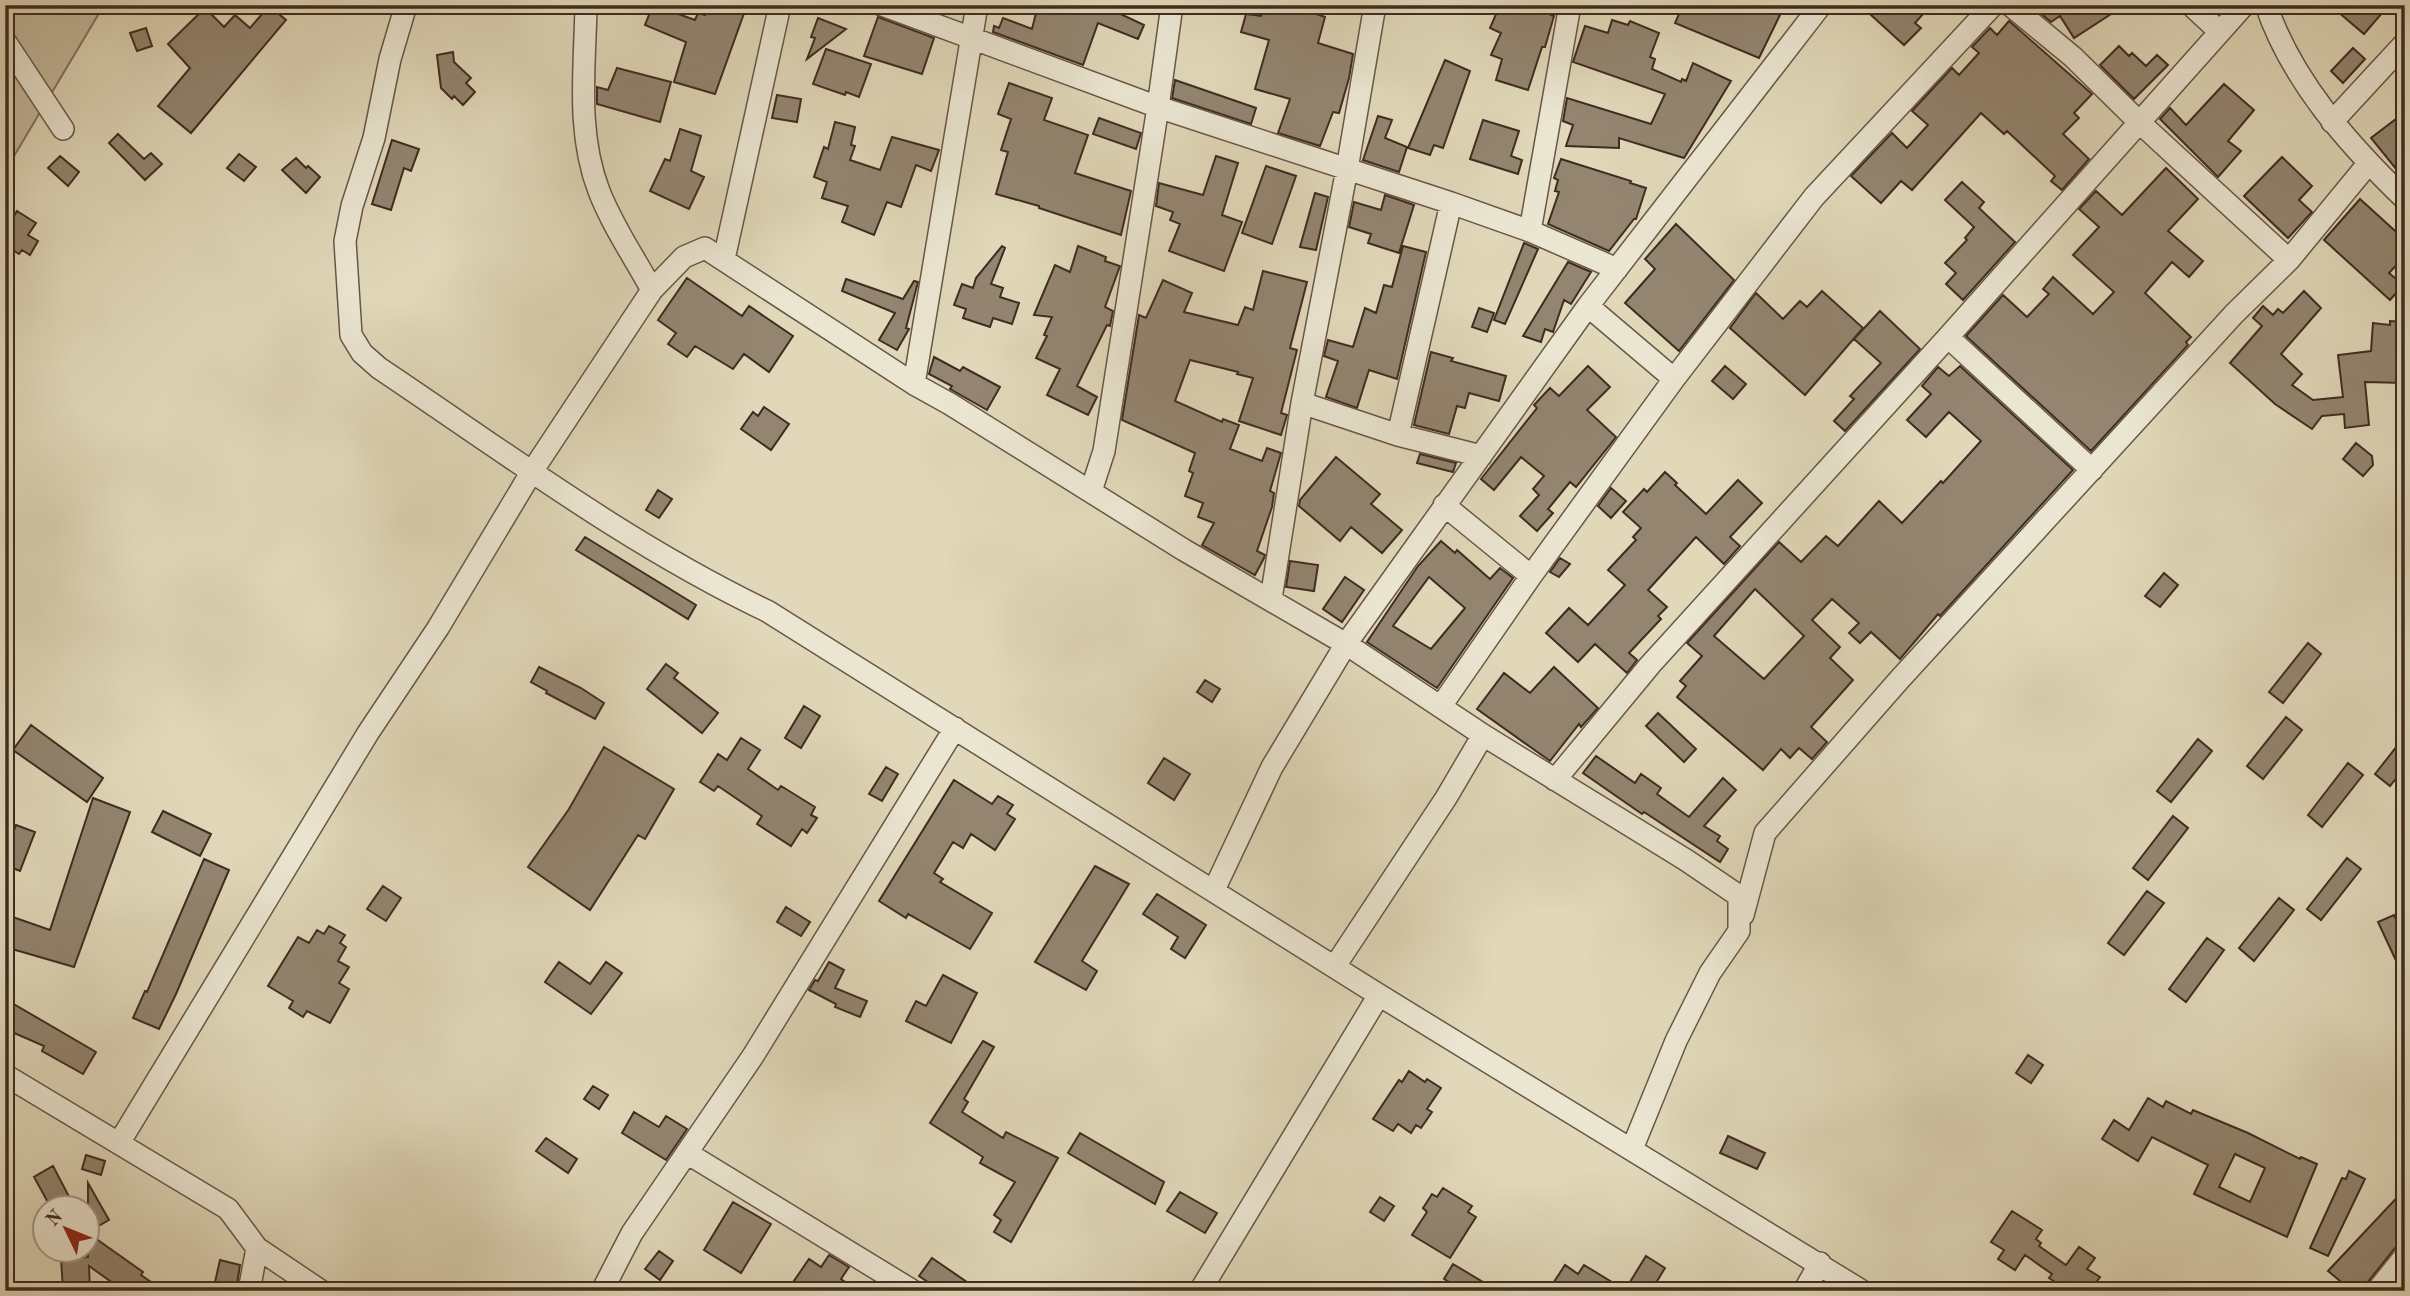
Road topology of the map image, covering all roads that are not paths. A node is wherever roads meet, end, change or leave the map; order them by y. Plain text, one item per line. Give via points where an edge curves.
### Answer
1 (406, 5) edge
2 (586, 5) edge
3 (780, 5) edge
4 (882, 5) edge
5 (977, 5) edge
6 (1172, 5) edge
7 (1375, 5) edge
8 (1570, 5) edge
9 (1821, 5) edge
10 (1993, 5) edge
11 (2010, 5) edge
12 (2191, 5) edge
13 (2244, 5) edge
14 (2266, 5) edge
15 (2220, 32) junction
16 (971, 39) junction
17 (5, 41) edge
18 (2405, 43) edge
19 (1158, 107) junction
20 (2139, 122) junction
21 (2332, 122) junction
22 (62, 129) dead end
23 (2368, 164) junction
24 (1347, 169) junction
25 (2405, 199) edge
26 (1451, 202) junction
27 (1530, 231) junction
28 (724, 259) junction
29 (2289, 260) junction
30 (1617, 269) junction
31 (652, 290) junction
32 (1588, 306) junction
33 (1948, 337) junction
34 (1674, 379) junction
35 (914, 384) junction
36 (1302, 403) junction
37 (1398, 435) junction
38 (1481, 456) junction
39 (2092, 470) junction
40 (531, 473) junction
41 (1091, 492) junction
42 (1444, 505) junction
43 (1531, 576) junction
44 (1271, 599) junction
45 (1346, 644) junction
46 (1441, 706) junction
47 (955, 728) junction
48 (1483, 736) junction
49 (1555, 780) junction
50 (1214, 890) junction
51 (1739, 931) junction
52 (1335, 966) junction
53 (1379, 995) junction
54 (5, 1075) edge
55 (119, 1143) junction
56 (1632, 1149) junction
57 (687, 1153) junction
58 (257, 1248) junction
59 (2405, 1256) edge
60 (1820, 1264) junction
61 (249, 1291) edge
62 (321, 1291) edge
63 (602, 1291) edge
64 (913, 1291) edge
65 (1200, 1291) edge
66 (1804, 1291) edge
67 (1862, 1291) edge
68 (2377, 1291) edge

1 - 40 street via 345,241 351,335 379,368
2 - 31 street via 582,76 590,163 599,192
3 - 28 street
4 - 16 street
5 - 16 street
6 - 19 street
7 - 24 street
8 - 27 street
9 - 30 street
10 - 34 street via 1814,197
11 - 20 street via 2073,57
12 - 15 street
13 - 15 street
14 - 21 street via 2277,38
15 - 20 street
16 - 19 street
16 - 35 street
17 - 22 street
18 - 21 street
19 - 24 street
19 - 41 street via 1104,451
20 - 29 street
20 - 33 street
21 - 23 street
23 - 25 street
23 - 29 street
24 - 26 street
24 - 36 street
26 - 27 street
26 - 37 street
27 - 30 street
28 - 31 street via 705,248 684,257
28 - 35 street
29 - 39 street
30 - 32 street
31 - 40 street
32 - 34 street
32 - 38 street
33 - 39 street
33 - 49 street via 1650,665
34 - 43 street
35 - 41 street
36 - 37 street
36 - 44 street
37 - 38 street
38 - 42 street
39 - 51 street via 1765,833
40 - 47 street
40 - 55 street
41 - 44 street
42 - 43 street
42 - 45 street
43 - 46 street
44 - 45 street
45 - 46 street
45 - 50 street via 1272,767
46 - 48 street
47 - 50 street
47 - 57 street via 753,1056
48 - 49 street
48 - 52 street
49 - 51 street via 1739,896
50 - 52 street
51 - 56 street via 1710,973 1676,1041
52 - 53 street
53 - 56 street
53 - 65 street
54 - 55 street
55 - 58 street via 228,1209
56 - 60 street
57 - 63 street via 632,1233
57 - 64 street
58 - 61 street
58 - 62 street
59 - 68 street
60 - 66 street
60 - 67 street

